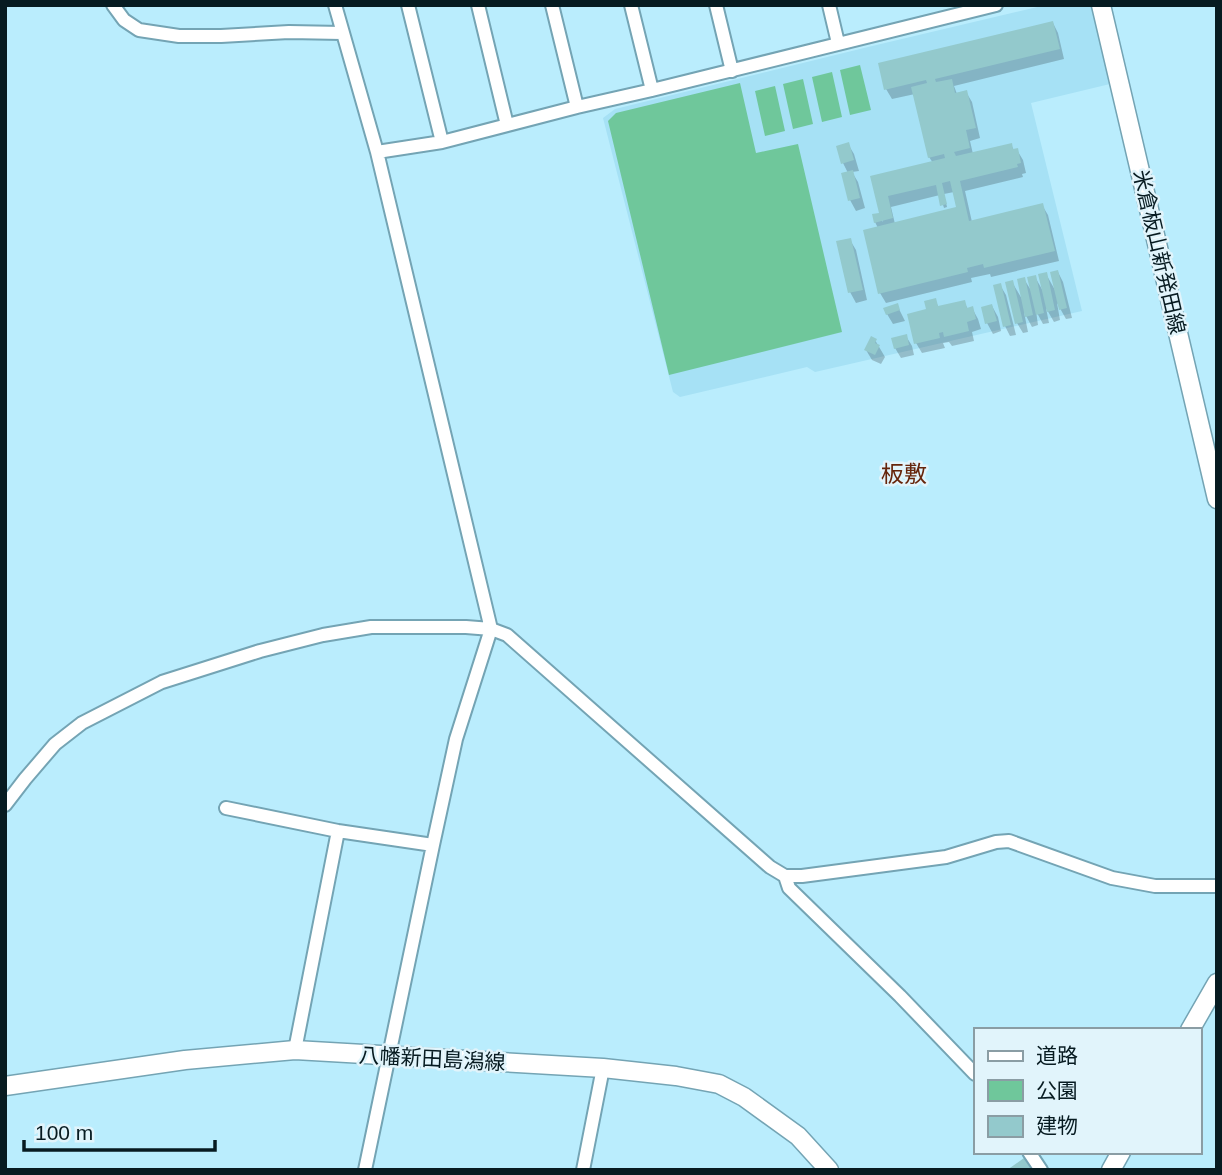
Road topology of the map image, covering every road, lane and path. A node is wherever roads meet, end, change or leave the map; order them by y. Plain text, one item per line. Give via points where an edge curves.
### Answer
1 (113, 5) edge
2 (335, 5) edge
3 (408, 5) edge
4 (478, 5) edge
5 (552, 5) edge
6 (631, 5) edge
7 (716, 5) edge
8 (828, 5) edge
9 (996, 5) edge
10 (1101, 5) edge
11 (975, 8) edge
12 (342, 33) junction
13 (838, 43) junction
14 (732, 71) junction
15 (652, 90) junction
16 (577, 107) junction
17 (507, 125) junction
18 (442, 142) junction
19 (377, 152) junction
20 (1217, 499) edge
21 (491, 629) junction
22 (5, 805) edge
23 (226, 807) dead end
24 (338, 831) junction
25 (433, 845) junction
26 (785, 876) junction
27 (1217, 886) edge
28 (1217, 983) edge
29 (1191, 1028) edge
30 (295, 1050) junction
31 (389, 1056) junction
32 (603, 1069) junction
33 (974, 1073) edge
34 (5, 1086) edge
35 (1031, 1154) edge
36 (1120, 1154) edge
37 (365, 1170) edge
38 (583, 1170) edge
39 (829, 1170) edge
40 (1041, 1170) edge
41 (1111, 1170) edge

1 - 12 street via 139,30 179,36
2 - 12 street
3 - 18 street
4 - 17 street
5 - 16 street
6 - 15 street
7 - 14 street
8 - 13 street
9 - 11 street
10 - 20 main road, 米倉板山新発田線
11 - 13 street
12 - 19 street
13 - 14 street
14 - 15 street
15 - 16 street
16 - 17 street
17 - 18 street
18 - 19 street
19 - 21 street
21 - 22 street via 371,627 323,635 162,682 82,723 55,744
21 - 25 street via 457,739
21 - 26 street via 508,635
23 - 24 street
24 - 25 street
24 - 30 street
25 - 31 street
26 - 27 street via 946,857 1009,841 1112,878 1155,886
26 - 33 street via 789,888
28 - 29 main road
30 - 31 main road, 八幡新田島潟線
30 - 34 main road, 八幡新田島潟線 via 185,1060
31 - 32 main road, 八幡新田島潟線
31 - 37 street
32 - 38 street
32 - 39 main road, 八幡新田島潟線 via 719,1084 797,1136
35 - 40 street
36 - 41 main road

